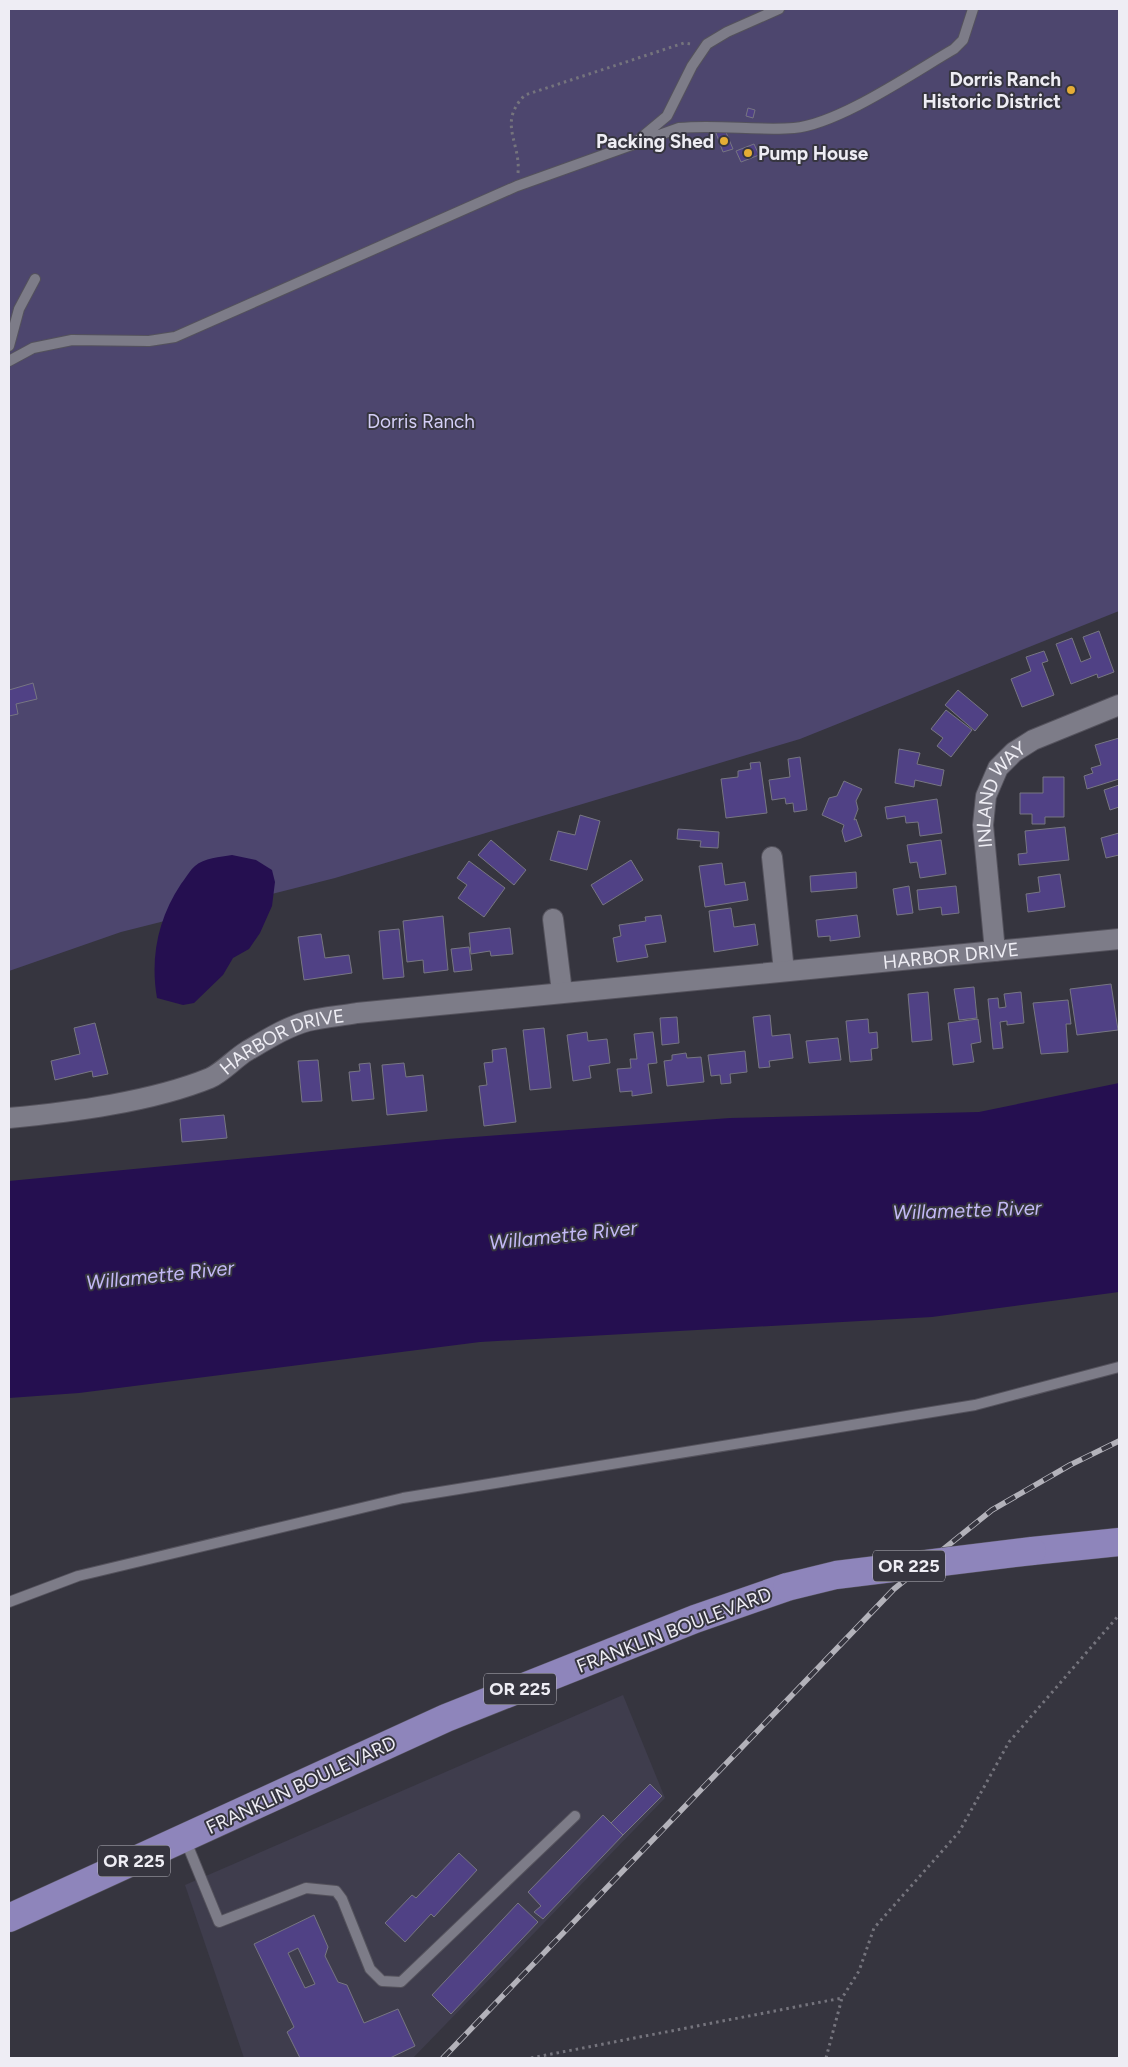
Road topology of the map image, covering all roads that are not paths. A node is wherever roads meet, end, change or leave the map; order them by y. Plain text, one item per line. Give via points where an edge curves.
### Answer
1 (778, 9) edge
2 (973, 9) edge
3 (634, 144) junction
4 (35, 279) dead end
5 (9, 346) edge
6 (9, 361) edge
7 (1119, 705) edge
8 (772, 857) dead end
9 (553, 919) dead end
10 (1119, 939) edge
11 (995, 951) junction
12 (784, 971) junction
13 (562, 992) junction
14 (9, 1118) edge
15 (1119, 1367) edge
16 (1119, 1542) edge
17 (9, 1602) edge
18 (575, 1816) dead end
19 (184, 1838) junction
20 (9, 1918) edge

1 - 3 lane via 707,44 667,116
2 - 3 lane via 963,40 954,49 842,114 795,128 679,128
3 - 6 lane via 517,186 175,337 149,341 72,340 33,348
4 - 5 lane via 19,309
7 - 11 street, INLAND WAY via 1033,740 998,768 986,796 983,825
8 - 12 street
9 - 13 street
10 - 11 street, HARBOR DRIVE
11 - 12 street, HARBOR DRIVE
12 - 13 street, HARBOR DRIVE
13 - 14 street, HARBOR DRIVE via 357,1013 308,1022 270,1037 212,1077 182,1088 48,1114
15 - 17 lane via 974,1405 403,1498 78,1576
16 - 19 main road, FRANKLIN BOULEVARD / OR 225, bridge via 836,1575 787,1587 695,1619 446,1718
18 - 19 lane via 401,1982 382,1981 370,1969 336,1891 306,1888 219,1922
19 - 20 main road, FRANKLIN BOULEVARD / OR 225

